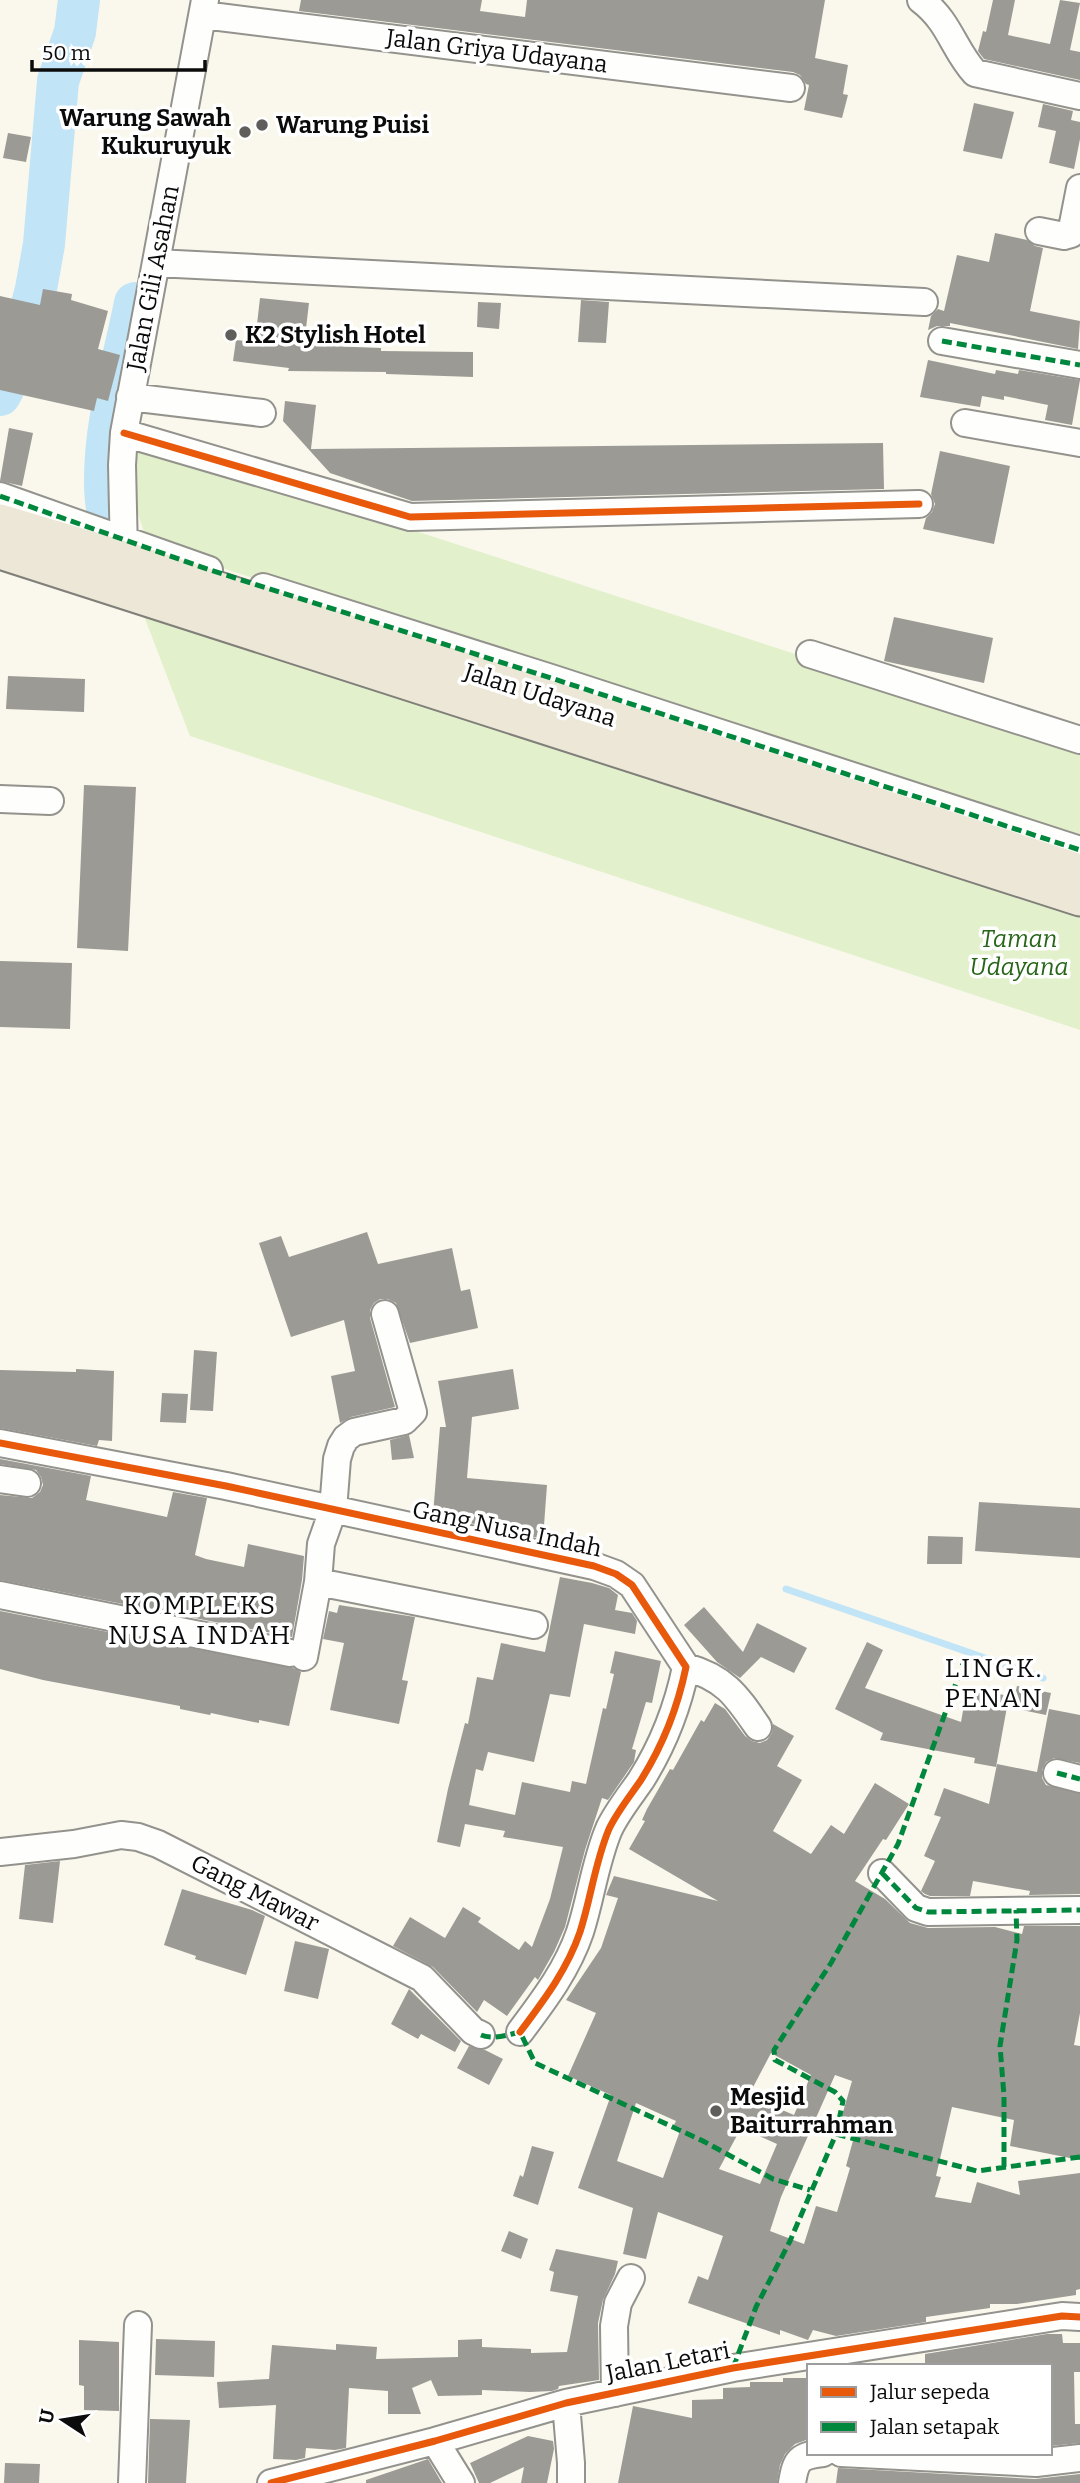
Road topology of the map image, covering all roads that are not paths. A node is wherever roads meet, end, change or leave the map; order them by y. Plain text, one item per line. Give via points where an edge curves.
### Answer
1 (921, 0) edge
2 (204, 7) edge
3 (791, 88) dead end
4 (1080, 96) edge
5 (1080, 188) edge
6 (1039, 230) dead end
7 (156, 263) junction
8 (924, 302) dead end
9 (942, 341) dead end
10 (1080, 365) edge
11 (130, 397) junction
12 (262, 413) dead end
13 (965, 423) dead end
14 (124, 433) junction
15 (1080, 443) edge
16 (0, 496) edge
17 (919, 504) dead end
18 (0, 521) edge
19 (124, 548) junction
20 (0, 552) edge
21 (810, 654) dead end
22 (1080, 740) edge
23 (0, 799) edge
24 (50, 801) dead end
25 (1080, 850) edge
26 (1080, 871) edge
27 (1080, 899) edge
28 (384, 1314) dead end
29 (0, 1443) edge
30 (0, 1479) edge
31 (27, 1483) dead end
32 (333, 1510) junction
33 (318, 1582) junction
34 (0, 1595) edge
35 (534, 1625) dead end
36 (686, 1667) junction
37 (758, 1727) dead end
38 (0, 1852) edge
39 (882, 1873) dead end
40 (1080, 1910) edge
41 (520, 2032) dead end
42 (481, 2035) dead end
43 (631, 2278) dead end
44 (1080, 2317) edge
45 (138, 2325) dead end
46 (823, 2361) edge
47 (615, 2393) junction
48 (566, 2403) junction
49 (435, 2441) junction
50 (811, 2455) edge
51 (860, 2455) edge
52 (1080, 2458) edge
53 (1035, 2473) edge
54 (333, 2475) edge
55 (132, 2483) edge
56 (271, 2483) edge
57 (461, 2483) edge
58 (571, 2483) edge
59 (792, 2483) edge

1 - 4 street via 948,28 975,73
2 - 3 street, Jalan Griya Udayana
2 - 7 street, Jalan Gili Asahan
5 - 6 street via 1071,234
7 - 8 street
7 - 11 street, Jalan Gili Asahan
9 - 10 street
11 - 12 street
11 - 14 street, Jalan Gili Asahan
13 - 15 street
14 - 17 street via 410,517
14 - 19 street, Jalan Gili Asahan
16 - 19 street
18 - 19 main road, Jalan Udayana
19 - 25 street via 210,570
19 - 26 main road, Jalan Udayana
20 - 27 main road, Jalan Udayana
21 - 22 street
23 - 24 street
28 - 32 street via 412,1412 404,1421 346,1438 337,1458
29 - 32 street, Gang Nusa Indah
30 - 31 street
32 - 33 street via 321,1544
32 - 36 street, Gang Nusa Indah via 616,1574 632,1585
33 - 34 street via 297,1655
33 - 35 street
36 - 37 street via 719,1680
36 - 41 street via 660,1745 610,1828 567,1966
38 - 42 street, Gang Mawar via 121,1835 158,1844 422,1978
39 - 40 street via 916,1908 928,1912
43 - 47 street via 618,2303 614,2326
44 - 46 street, Jalan Letari via 1062,2316
45 - 55 street
46 - 47 street, Jalan Letari via 733,2368
47 - 48 street, Jalan Letari
48 - 49 street, Jalan Letari
48 - 58 street
49 - 54 street, Jalan Letari
49 - 57 street
50 - 59 street via 795,2466
51 - 53 street
52 - 53 street
54 - 56 street, Jalan Letari

